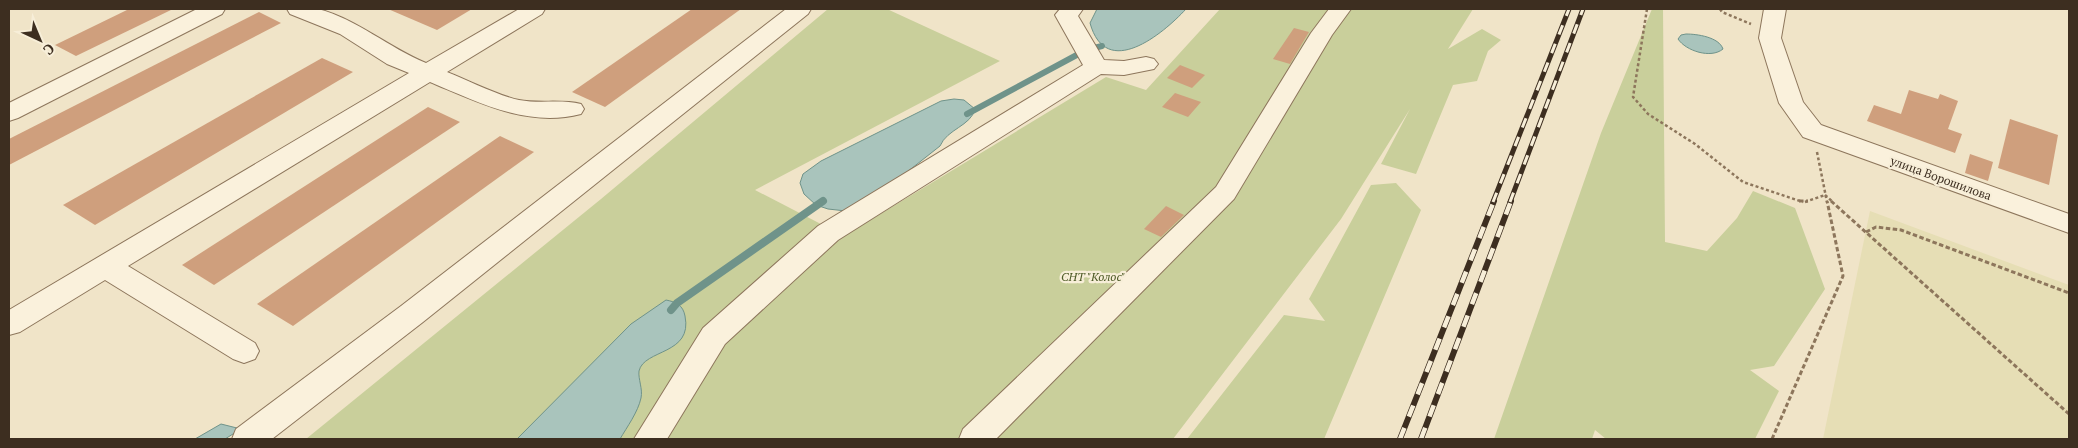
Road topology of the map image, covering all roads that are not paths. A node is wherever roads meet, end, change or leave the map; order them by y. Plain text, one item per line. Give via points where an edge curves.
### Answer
1 (214, 9) edge
2 (298, 9) edge
3 (534, 9) edge
4 (800, 9) edge
5 (1072, 9) edge
6 (1340, 9) edge
7 (1775, 9) edge
8 (1146, 64) dead end
9 (1096, 67) junction
10 (428, 73) junction
11 (572, 109) dead end
12 (9, 113) edge
13 (2069, 224) edge
14 (105, 266) junction
15 (9, 324) edge
16 (244, 351) dead end
17 (248, 439) edge
18 (650, 439) edge
19 (975, 439) edge

1 - 12 street
2 - 10 street via 348,29 395,59
3 - 10 street
4 - 17 street
5 - 9 street via 1066,15
6 - 19 street via 1322,33 1225,193
7 - 13 street, улица Ворошилова via 1770,38 1792,103 1827,132
8 - 9 street via 1124,68
9 - 18 street via 828,233 714,336
10 - 11 street via 513,107 544,111
10 - 14 street
14 - 15 street
14 - 16 street

